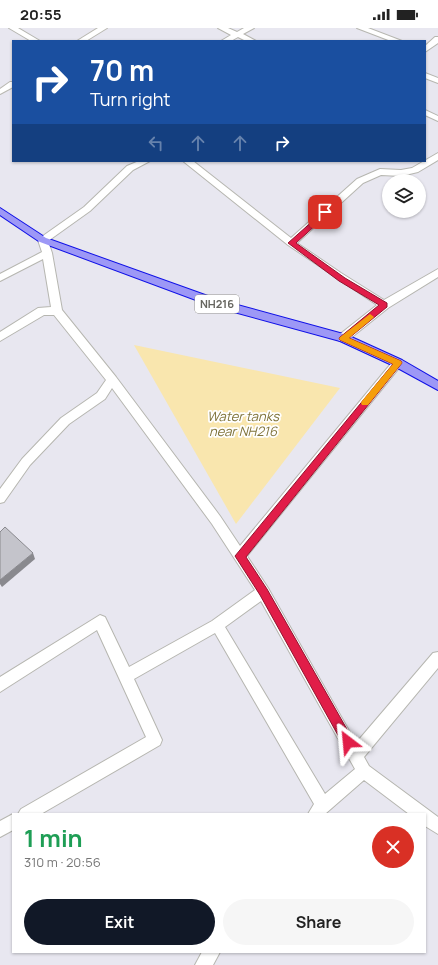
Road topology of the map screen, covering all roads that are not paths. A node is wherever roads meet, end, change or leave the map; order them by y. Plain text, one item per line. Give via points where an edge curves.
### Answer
1 (13, 28) edge
2 (103, 28) edge
3 (222, 28) edge
4 (250, 28) edge
5 (361, 28) edge
6 (238, 35) junction
7 (438, 39) edge
8 (34, 40) edge
9 (83, 40) edge
10 (228, 40) edge
11 (250, 40) edge
12 (395, 40) edge
13 (426, 49) edge
14 (426, 75) edge
15 (438, 81) edge
16 (12, 85) edge
17 (0, 92) edge
18 (426, 113) edge
19 (438, 119) edge
20 (438, 156) edge
21 (144, 162) edge
22 (188, 162) edge
23 (0, 211) edge
24 (43, 240) junction
25 (291, 243) junction
26 (47, 253) junction
27 (438, 272) edge
28 (0, 278) edge
29 (384, 305) junction
30 (57, 311) junction
31 (0, 337) edge
32 (343, 338) junction
33 (398, 363) junction
34 (112, 380) junction
35 (438, 386) edge
36 (0, 498) edge
37 (240, 556) junction
38 (263, 592) junction
39 (217, 625) junction
40 (438, 658) edge
41 (126, 676) junction
42 (0, 685) edge
43 (356, 755) junction
44 (364, 771) junction
45 (320, 810) edge
46 (28, 813) edge
47 (421, 813) edge
48 (426, 818) edge
49 (12, 823) edge
50 (438, 826) edge
51 (0, 829) edge
52 (211, 953) edge
53 (203, 965) edge

1 - 8 street
2 - 9 street
3 - 6 street
4 - 6 street
5 - 12 street
6 - 10 street
6 - 11 street
7 - 13 street
14 - 15 street
16 - 17 street
18 - 19 street
20 - 25 street via 414,170 401,173 380,172 360,181
21 - 24 street via 130,168 87,209
22 - 25 street
23 - 24 highway, NH216
24 - 26 street
24 - 32 highway, NH216 via 216,303
25 - 29 street via 342,280
26 - 28 street
26 - 30 street
27 - 29 street
29 - 32 street
30 - 31 street via 42,311
30 - 34 street
32 - 33 highway, NH216
33 - 35 highway, NH216
33 - 37 street
34 - 36 street via 101,396 65,421 26,462
34 - 37 street
37 - 38 street
38 - 39 street
38 - 43 street
39 - 41 street
39 - 45 street
40 - 43 street
41 - 42 street via 100,620
41 - 46 street via 155,740
43 - 44 street
44 - 45 street
44 - 47 street
48 - 50 street
49 - 51 street
52 - 53 street

